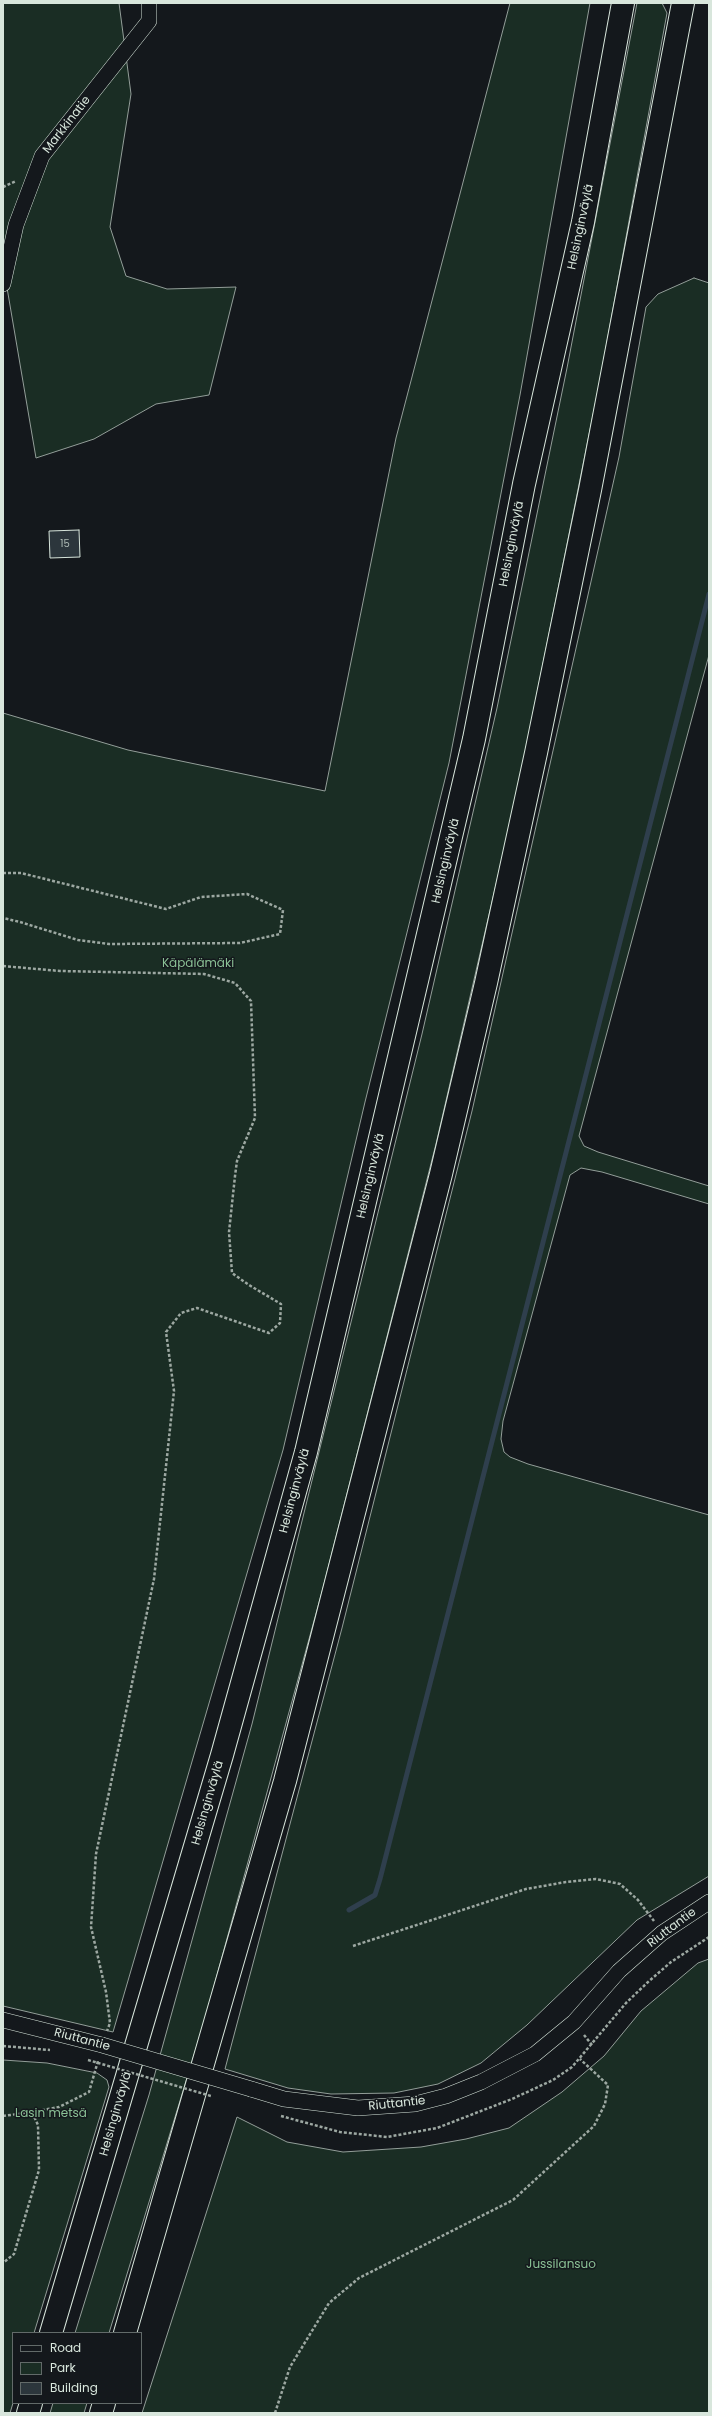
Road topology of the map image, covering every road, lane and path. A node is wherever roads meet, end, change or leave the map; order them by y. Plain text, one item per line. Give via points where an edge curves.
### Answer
1 (149, 3) edge
2 (623, 3) edge
3 (683, 3) edge
4 (3, 284) edge
5 (3, 874) edge
6 (3, 918) edge
7 (3, 966) edge
8 (709, 1902) edge
9 (662, 1933) junction
10 (353, 1946) dead end
11 (3, 2020) edge
12 (3, 2046) edge
13 (102, 2047) junction
14 (56, 2051) dead end
15 (82, 2058) dead end
16 (580, 2059) dead end
17 (214, 2097) dead end
18 (32, 2112) junction
19 (3, 2116) edge
20 (3, 2264) edge
21 (51, 2332) edge
22 (125, 2332) edge
23 (275, 2413) edge

1 - 4 street, Markkinatie via 149,21 42,156 16,225
2 - 21 highway, Helsinginväylä via 582,222 524,484 474,739 308,1444 222,1755
3 - 22 highway via 590,490 544,714 441,1174 285,1781
5 - 6 path via 21,873 166,909 201,897 247,894 283,910 280,934 240,943 101,943 78,940
7 - 13 path via 60,971 204,974 235,983 251,1001 255,1118 238,1161 235,1176 229,1232 232,1273 280,1304 280,1324 269,1333 197,1308 181,1313 166,1332 174,1391 154,1579 96,1854 91,1927 106,1992 110,2023
8 - 9 street, Riuttantie
9 - 10 path via 638,1900 620,1884 596,1879 526,1889
9 - 13 street, Riuttantie, bridge via 619,1971 574,2022 535,2054 481,2082 446,2096 414,2104 358,2108 284,2099
11 - 13 street, Riuttantie
12 - 14 path
13 - 18 path via 89,2092 59,2107
15 - 17 path, bridge
16 - 23 path via 608,2085 605,2104 594,2126 513,2200 359,2278 329,2303 290,2367
18 - 19 path
18 - 20 path via 38,2125 39,2170 14,2254

